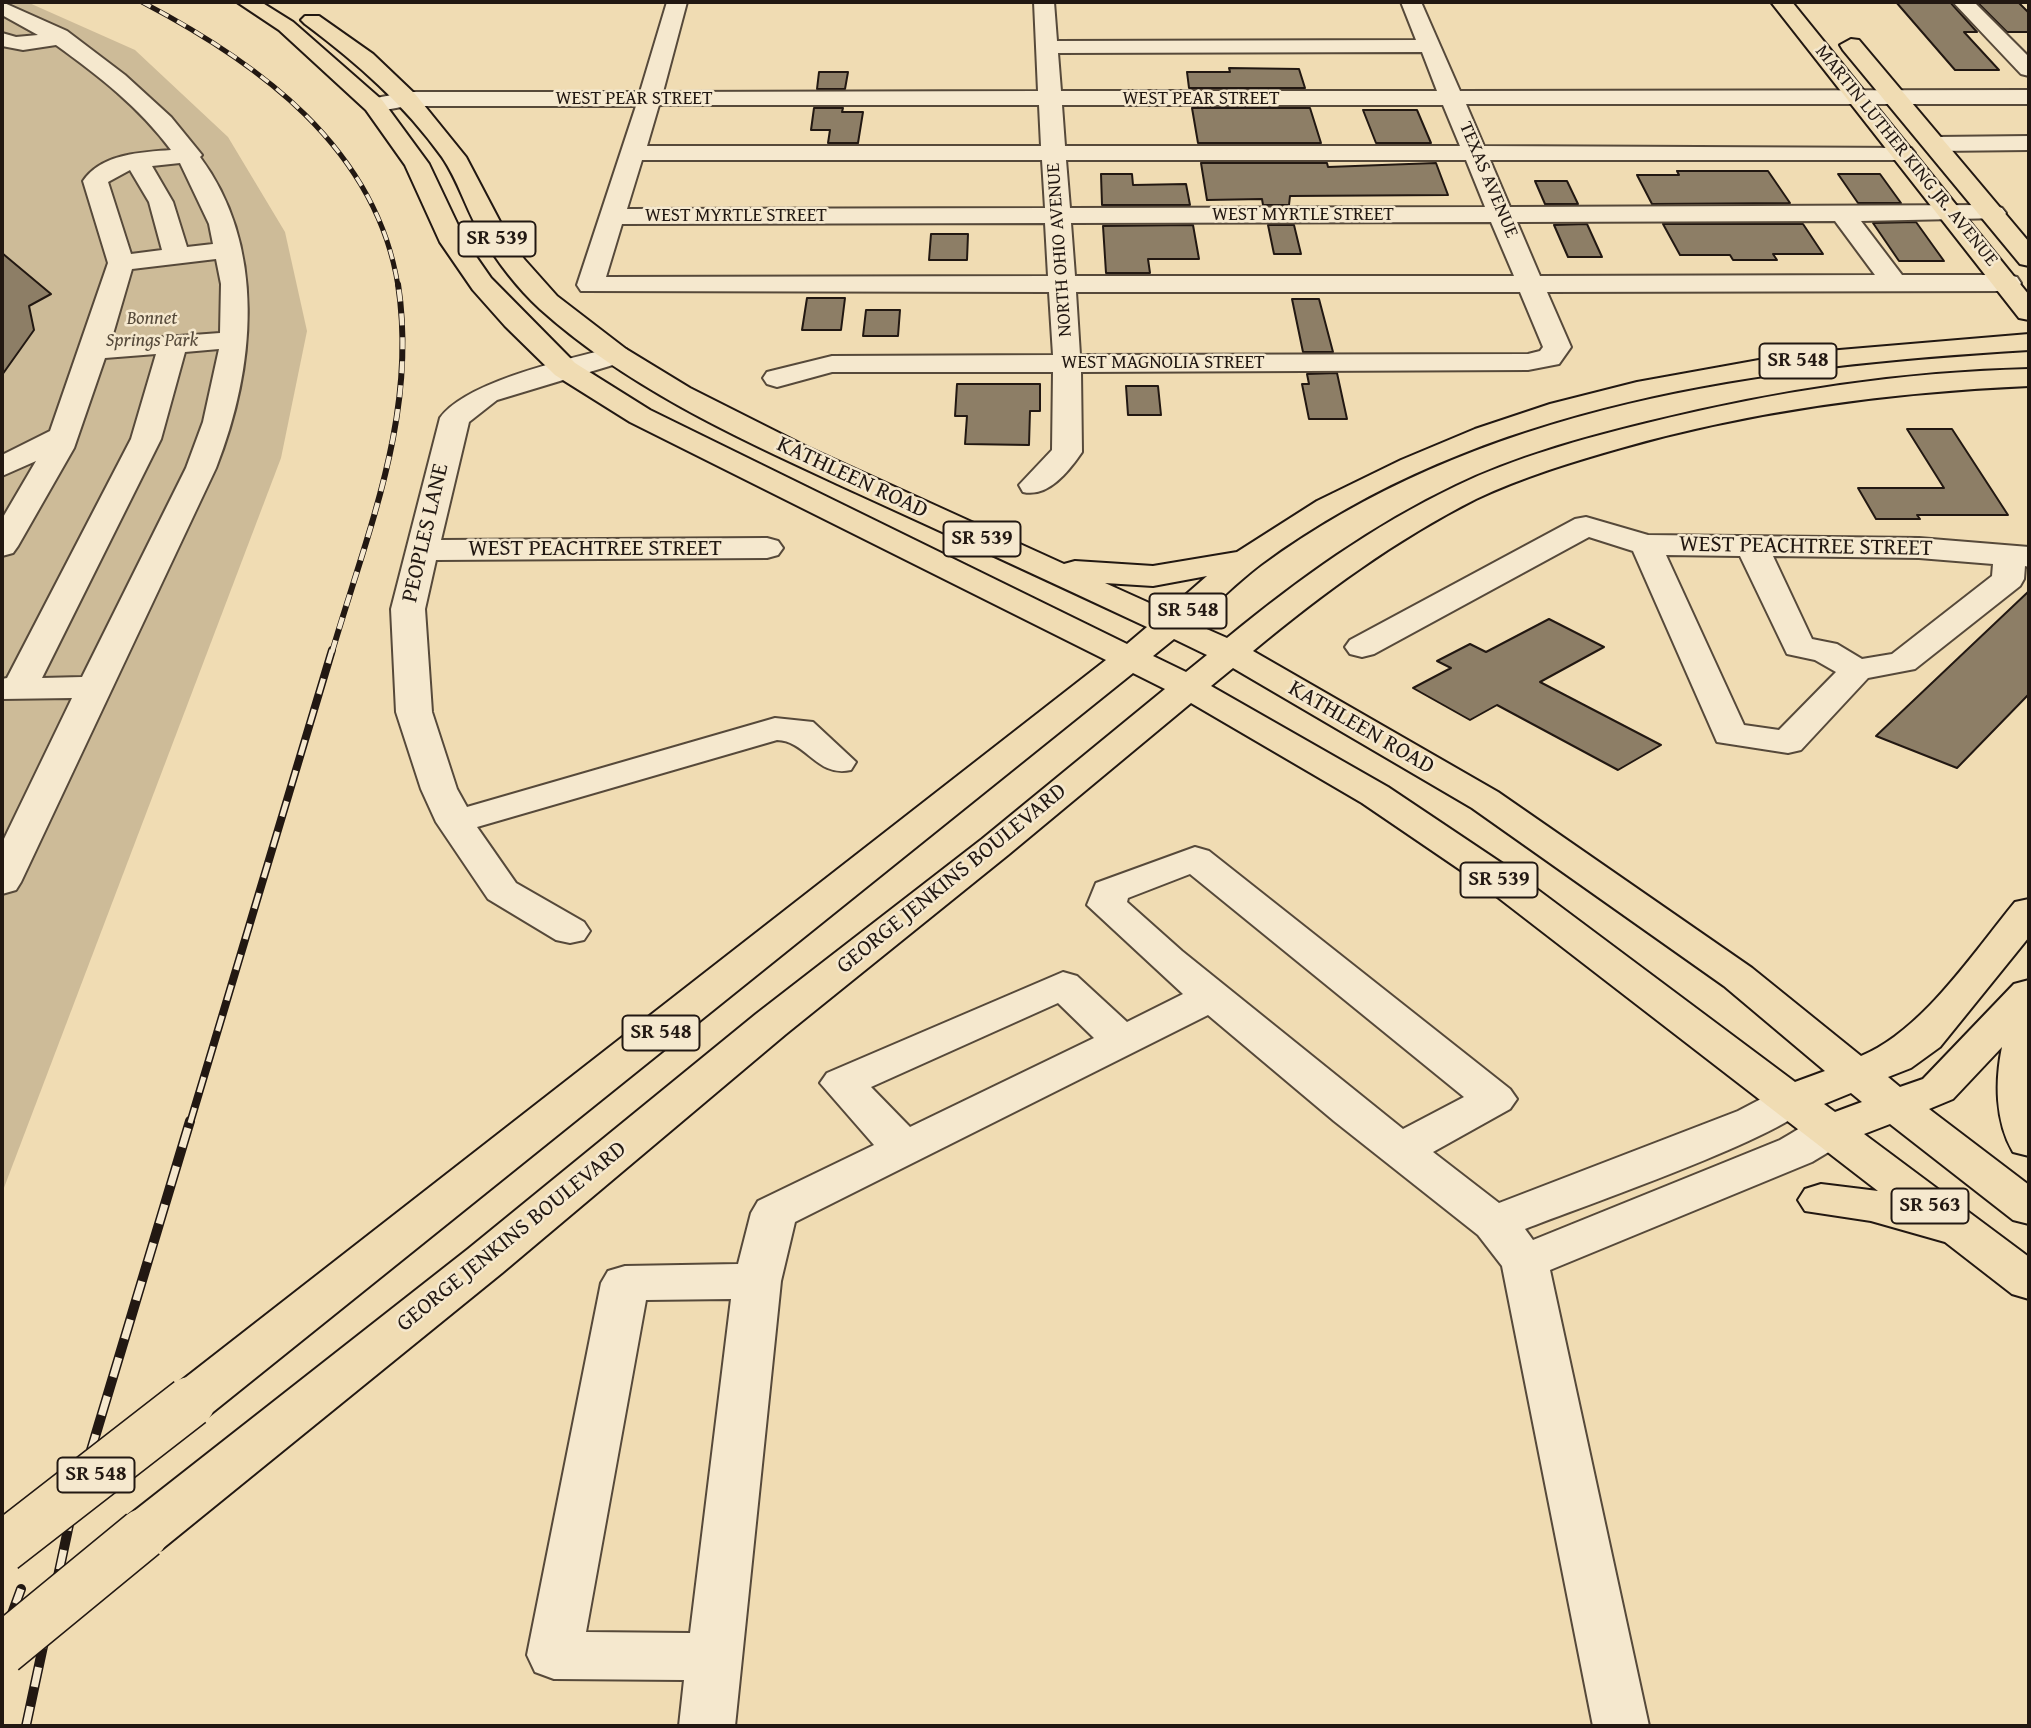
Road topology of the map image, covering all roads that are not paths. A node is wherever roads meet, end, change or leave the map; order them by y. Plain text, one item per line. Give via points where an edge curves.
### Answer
1 (247, 2) edge
2 (284, 2) edge
3 (677, 2) edge
4 (1044, 2) edge
5 (1411, 2) edge
6 (1781, 2) edge
7 (1963, 2) edge
8 (2, 7) edge
9 (1840, 33) dead end
10 (59, 36) junction
11 (2, 39) edge
12 (1430, 46) junction
13 (1046, 47) junction
14 (2029, 69) edge
15 (1860, 97) junction
16 (1895, 97) junction
17 (2029, 97) edge
18 (1452, 98) junction
19 (407, 99) junction
20 (649, 99) junction
21 (1050, 99) junction
22 (374, 105) junction
23 (2029, 143) edge
24 (1936, 144) junction
25 (633, 153) junction
26 (1054, 153) junction
27 (1477, 153) junction
28 (1903, 153) junction
29 (190, 155) junction
30 (138, 163) junction
31 (1949, 213) junction
32 (1993, 213) junction
33 (1843, 214) junction
34 (1503, 215) junction
35 (612, 216) junction
36 (1059, 216) junction
37 (228, 250) junction
38 (177, 256) junction
39 (2029, 258) edge
40 (1989, 259) junction
41 (121, 263) junction
42 (1532, 284) junction
43 (1895, 284) junction
44 (2008, 284) junction
45 (1063, 285) junction
46 (2029, 312) edge
47 (232, 340) junction
48 (2029, 342) edge
49 (173, 345) junction
50 (94, 351) junction
51 (616, 355) junction
52 (1549, 358) joint
53 (1067, 363) junction
54 (565, 369) junction
55 (2029, 377) edge
56 (777, 378) dead end
57 (63, 436) junction
58 (2, 467) edge
59 (1034, 485) dead end
60 (1647, 545) junction
61 (2, 546) edge
62 (1752, 546) junction
63 (767, 548) dead end
64 (423, 550) junction
65 (2020, 556) edge
66 (1246, 560) junction
67 (1045, 568) junction
68 (1170, 626) junction
69 (1362, 647) dead end
70 (1231, 653) junction
71 (1128, 659) junction
72 (1857, 670) junction
73 (94, 687) junction
74 (1188, 687) junction
75 (10, 689) edge
76 (838, 762) dead end
77 (456, 822) junction
78 (2, 882) edge
79 (2029, 911) edge
80 (570, 931) dead end
81 (2029, 993) edge
82 (1213, 996) junction
83 (2029, 1025) edge
84 (1122, 1041) junction
85 (1859, 1074) junction
86 (1793, 1100) junction
87 (1894, 1105) junction
88 (1831, 1130) junction
89 (2029, 1141) edge
90 (904, 1149) junction
91 (1400, 1150) junction
92 (1821, 1200) dead end
93 (2029, 1208) edge
94 (1494, 1223) junction
95 (1964, 1231) junction
96 (1525, 1262) junction
97 (757, 1281) junction
98 (2029, 1282) edge
99 (2, 1548) edge
100 (2, 1650) edge
101 (715, 1657) junction
102 (707, 1726) edge
103 (1621, 1726) edge

1 - 22 main road, KATHLEEN ROAD / SR 539 via 286,26
2 - 19 main road, KATHLEEN ROAD / SR 539 via 365,59
3 - 20 street
4 - 13 street, NORTH OHIO AVENUE
5 - 12 street, TEXAS AVENUE
6 - 15 main road, MARTIN LUTHER KING JR. AVENUE
7 - 14 street
8 - 10 street
9 - 16 main road, MARTIN LUTHER KING JR. AVENUE
10 - 11 street via 31,44
10 - 29 street via 130,88
12 - 13 street
12 - 18 street, TEXAS AVENUE
13 - 21 street, NORTH OHIO AVENUE
15 - 16 street, WEST PEAR STREET
15 - 18 street, WEST PEAR STREET
15 - 28 main road, MARTIN LUTHER KING JR. AVENUE
16 - 17 street, WEST PEAR STREET
16 - 24 main road, MARTIN LUTHER KING JR. AVENUE
18 - 21 street, WEST PEAR STREET
18 - 27 street, TEXAS AVENUE
19 - 20 street, WEST PEAR STREET
19 - 22 street, WEST PEAR STREET
19 - 51 main road, KATHLEEN ROAD / SR 539 via 454,157 515,265 548,302
20 - 21 street, WEST PEAR STREET
20 - 25 street
21 - 26 street, NORTH OHIO AVENUE
22 - 54 main road, KATHLEEN ROAD / SR 539 via 417,164 453,242 482,284
23 - 24 street
24 - 32 main road, MARTIN LUTHER KING JR. AVENUE
25 - 26 street
25 - 35 street
26 - 27 street
26 - 36 street, NORTH OHIO AVENUE
27 - 28 street
27 - 34 street, TEXAS AVENUE
28 - 31 main road, MARTIN LUTHER KING JR. AVENUE
29 - 30 street
29 - 37 street via 212,197
30 - 38 street via 161,202
30 - 41 street via 114,167 95,181
31 - 32 street, WEST MYRTLE STREET
31 - 33 street, WEST MYRTLE STREET
31 - 40 main road, MARTIN LUTHER KING JR. AVENUE
32 - 39 main road, MARTIN LUTHER KING JR. AVENUE
33 - 34 street, WEST MYRTLE STREET
33 - 43 street
34 - 36 street, WEST MYRTLE STREET
34 - 42 street, TEXAS AVENUE
35 - 36 street, WEST MYRTLE STREET
35 - 45 street via 590,285
36 - 45 street, NORTH OHIO AVENUE
37 - 38 street
37 - 47 street
38 - 41 street
39 - 40 street
40 - 44 main road, MARTIN LUTHER KING JR. AVENUE
41 - 50 street
42 - 43 street
42 - 45 street
42 - 52 street, TEXAS AVENUE via 1557,347
43 - 44 street
44 - 46 main road, MARTIN LUTHER KING JR. AVENUE
45 - 53 street, NORTH OHIO AVENUE
47 - 49 street
47 - 73 street via 218,422 188,495
48 - 66 main road, SR 548 via 1806,360 1695,378 1572,407 1416,464 1314,516
49 - 50 street
49 - 75 street via 146,439
50 - 57 street
51 - 54 street, PEOPLES LANE
51 - 67 main road, KATHLEEN ROAD / SR 539 via 680,394 796,453
52 - 53 street, WEST MAGNOLIA STREET via 1528,362
53 - 56 street, WEST MAGNOLIA STREET via 832,365
53 - 59 street, NORTH OHIO AVENUE via 1068,453
54 - 64 street, PEOPLES LANE via 487,394 455,418
54 - 71 main road, KATHLEEN ROAD / SR 539 via 640,416
55 - 70 main road, GEORGE JENKINS BOULEVARD / SR 548 via 1935,382 1767,403 1536,463 1468,492 1337,567
57 - 58 street
57 - 61 street
60 - 62 street, WEST PEACHTREE STREET
60 - 69 street, WEST PEACHTREE STREET via 1586,526
60 - 72 street via 1730,734 1787,741
62 - 65 street, WEST PEACHTREE STREET via 1919,548
62 - 72 street via 1799,647 1825,651
63 - 64 street, WEST PEACHTREE STREET
64 - 77 street, PEOPLES LANE via 408,609 414,712 439,789
65 - 72 street via 2008,579 1903,662
66 - 67 main road via 1153,576
66 - 68 main road, SR 548
67 - 68 main road, KATHLEEN ROAD / SR 539
68 - 70 main road, KATHLEEN ROAD / SR 539
68 - 71 main road, SR 548
70 - 74 main road, GEORGE JENKINS BOULEVARD / SR 548
70 - 85 main road, KATHLEEN ROAD / SR 539 via 1485,800 1738,977
71 - 74 main road, KATHLEEN ROAD / SR 539
71 - 99 main road, SR 548, bridge via 484,1175
73 - 75 street
73 - 78 street
74 - 86 main road, KATHLEEN ROAD / SR 539 via 1375,796 1492,874
74 - 100 main road, GEORGE JENKINS BOULEVARD / SR 548, bridge
76 - 77 street via 800,730 775,729
77 - 80 street, PEOPLES LANE via 502,891
79 - 85 main road via 1926,1037 1896,1058
81 - 87 main road via 1938,1089
82 - 84 street
82 - 91 street
82 - 91 street via 1107,905 1110,891 1195,859 1494,1099
83 - 89 main road via 2019,1074 2023,1125
84 - 90 street
84 - 90 street via 1063,985 842,1083
85 - 86 main road
85 - 87 main road, KATHLEEN ROAD / SR 539
86 - 88 main road, KATHLEEN ROAD / SR 563
86 - 94 street via 1754,1122
87 - 88 main road
87 - 93 main road, SR 563
88 - 95 main road, SR 563
88 - 96 street via 1796,1151
90 - 97 street via 774,1213
91 - 94 street
92 - 95 main road via 1871,1205
94 - 96 street
95 - 98 main road, SR 563
96 - 103 street
97 - 101 street
97 - 101 street via 625,1283 554,1655
101 - 102 street

